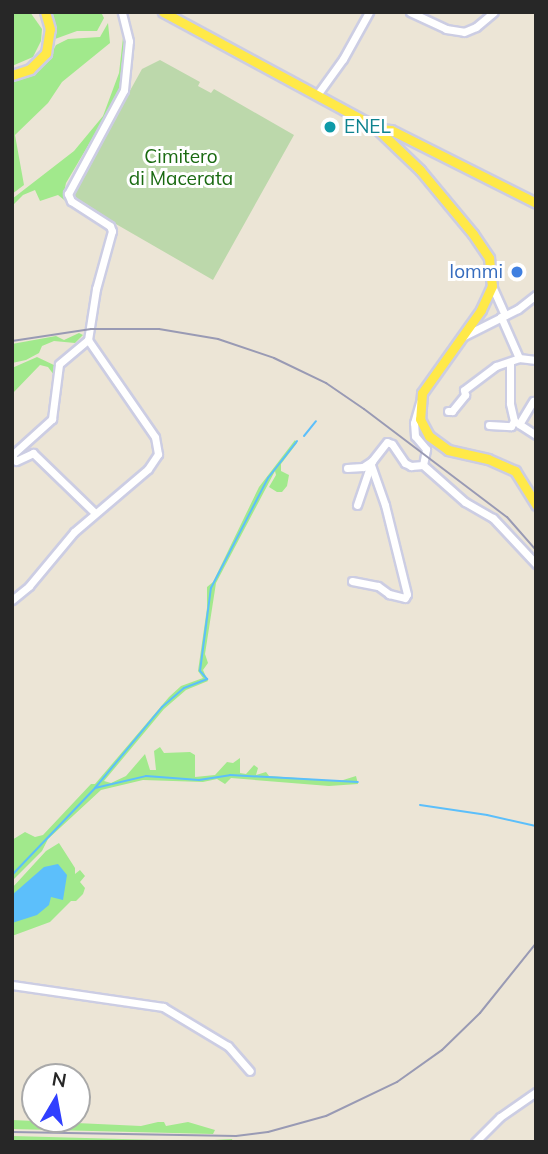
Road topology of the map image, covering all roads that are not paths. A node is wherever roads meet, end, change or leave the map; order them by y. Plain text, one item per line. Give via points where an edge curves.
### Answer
1 (39, 12) edge
2 (45, 12) edge
3 (122, 12) edge
4 (163, 12) edge
5 (369, 12) edge
6 (410, 12) edge
7 (494, 12) edge
8 (48, 29) junction
9 (12, 73) edge
10 (317, 95) junction
11 (377, 129) junction
12 (536, 203) edge
13 (492, 286) junction
14 (536, 295) edge
15 (503, 316) junction
16 (460, 338) junction
17 (88, 340) junction
18 (519, 358) junction
19 (536, 360) edge
20 (510, 363) junction
21 (420, 401) junction
22 (533, 401) dead end
23 (448, 411) dead end
24 (489, 425) dead end
25 (536, 435) edge
26 (12, 455) edge
27 (372, 463) junction
28 (423, 465) junction
29 (347, 468) dead end
30 (357, 505) dead end
31 (536, 505) edge
32 (95, 513) junction
33 (536, 564) edge
34 (352, 581) dead end
35 (12, 600) edge
36 (12, 985) edge
37 (250, 1071) dead end
38 (536, 1092) edge
39 (475, 1142) edge

1 - 8 main road
2 - 8 main road
3 - 17 street via 129,41 124,90 68,194 112,231
4 - 10 main road
5 - 10 street
6 - 7 street via 464,32
8 - 9 main road via 46,53 28,68
10 - 11 main road
11 - 12 main road via 391,130
11 - 13 main road via 420,170 479,242 489,258
13 - 15 street
13 - 16 main road
14 - 15 street
15 - 16 street
15 - 18 street
16 - 21 main road
17 - 26 street via 59,364 52,419
17 - 32 street via 159,449 153,463
18 - 19 street
18 - 20 street
20 - 23 street via 496,366 464,390 465,395
20 - 24 street via 514,421 511,426
21 - 28 street via 414,423 415,436 426,449
21 - 31 main road via 420,419 433,441 515,471
22 - 25 street via 519,424
26 - 32 street via 16,461 33,453
27 - 28 street via 387,442 405,463
27 - 29 street
27 - 30 street
27 - 34 street via 407,594 405,598
28 - 33 street via 465,502 493,518
32 - 35 street
36 - 37 street via 163,1007 228,1046
38 - 39 street

